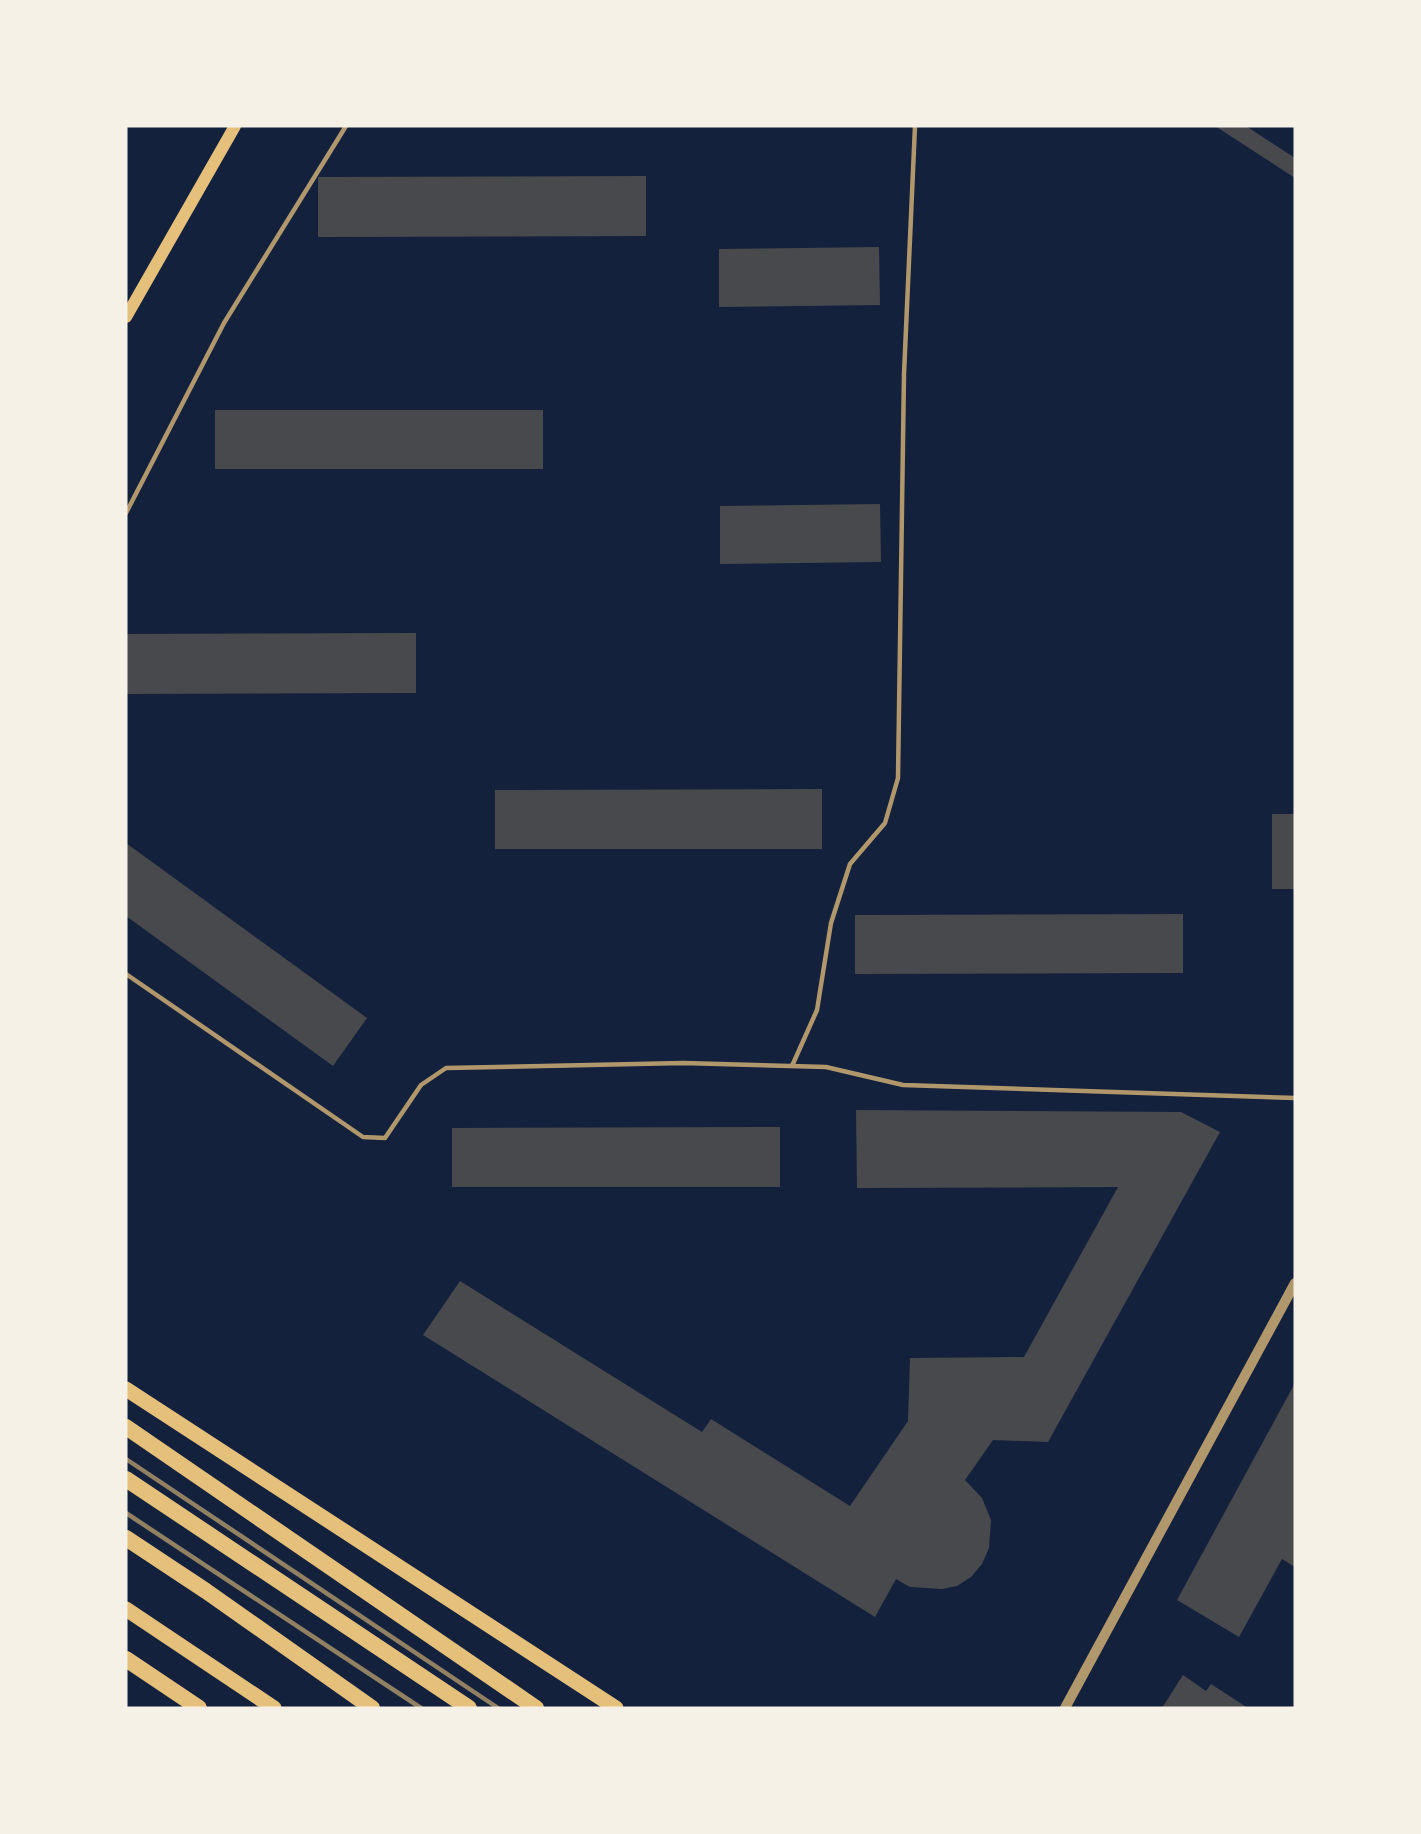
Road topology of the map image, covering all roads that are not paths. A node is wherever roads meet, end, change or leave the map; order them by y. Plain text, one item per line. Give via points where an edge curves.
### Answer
1 (235, 126) edge
2 (346, 126) edge
3 (915, 126) edge
4 (126, 317) edge
5 (126, 513) edge
6 (126, 974) edge
7 (792, 1066) junction
8 (1295, 1098) edge
9 (1295, 1283) edge
10 (126, 1389) edge
11 (126, 1427) edge
12 (126, 1479) edge
13 (126, 1538) edge
14 (126, 1610) edge
15 (126, 1659) edge
16 (199, 1708) edge
17 (274, 1708) edge
18 (372, 1708) edge
19 (469, 1708) edge
20 (536, 1708) edge
21 (616, 1708) edge
22 (1065, 1708) edge

1 - 4 main road
2 - 5 lane via 224,323
3 - 7 lane via 904,374 898,778 885,823 850,864 831,923 817,1010
6 - 7 lane via 363,1137 385,1138 421,1085 446,1068 683,1063
7 - 8 lane via 826,1067 903,1085
9 - 22 street
10 - 21 main road
11 - 20 highway
12 - 19 highway
13 - 18 highway
14 - 17 main road
15 - 16 highway

